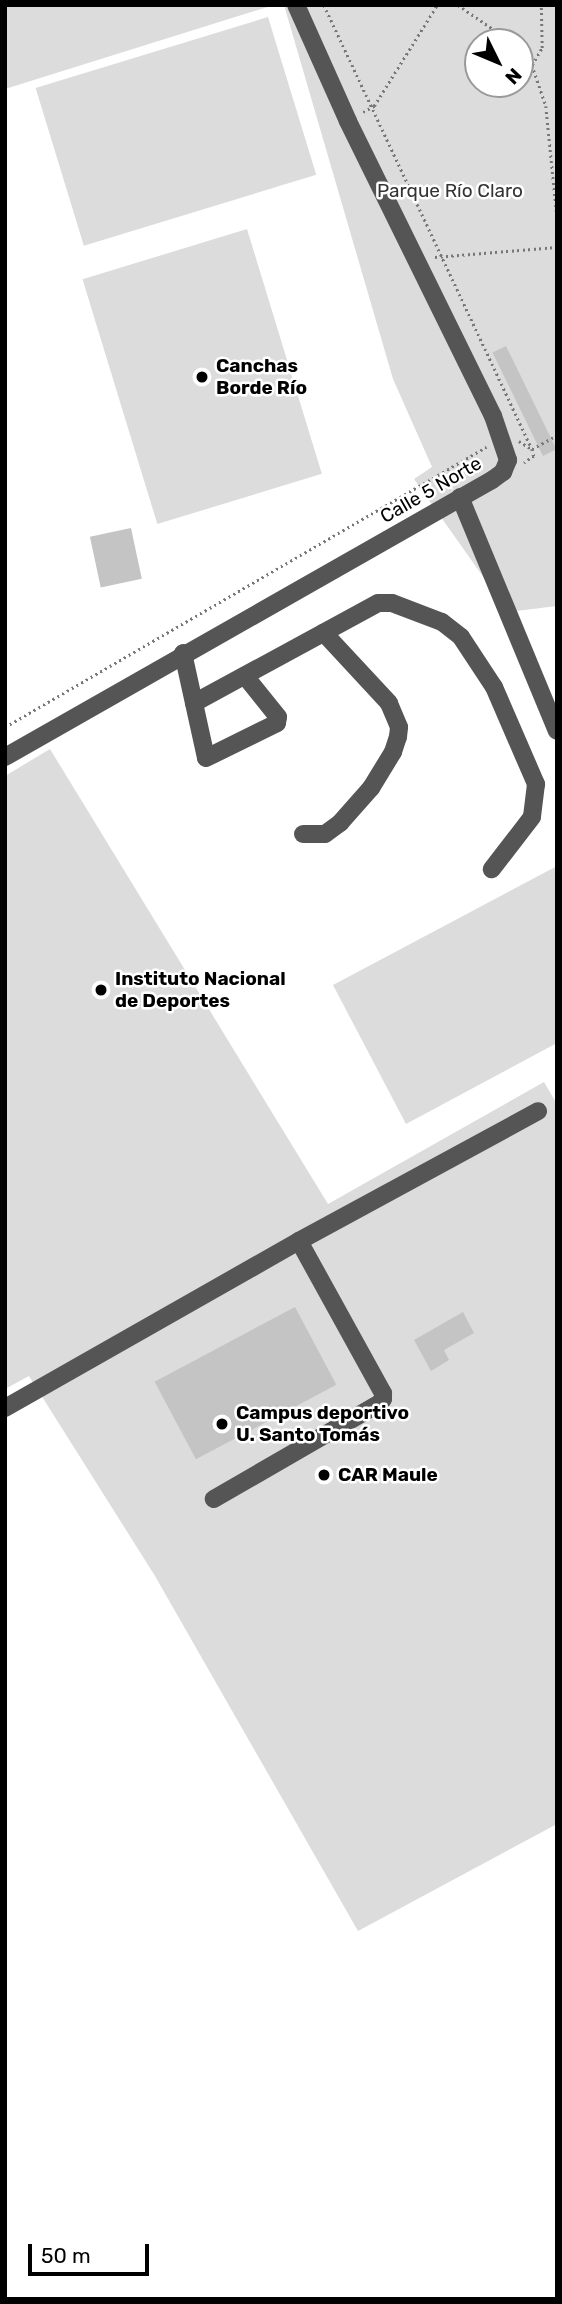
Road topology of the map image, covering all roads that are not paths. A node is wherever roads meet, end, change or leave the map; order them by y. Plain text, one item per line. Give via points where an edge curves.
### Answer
1 (296, 5) edge
2 (460, 497) junction
3 (324, 633) junction
4 (183, 653) junction
5 (245, 676) junction
6 (194, 703) junction
7 (557, 731) edge
8 (5, 757) edge
9 (303, 834) dead end
10 (492, 869) dead end
11 (538, 1111) dead end
12 (299, 1241) junction
13 (5, 1408) edge
14 (214, 1499) dead end

1 - 2 street, Calle 5 Norte via 502,437 508,460 503,472
2 - 4 street, Calle 5 Norte
2 - 7 street
3 - 5 street
3 - 9 street via 389,703 399,727 398,737 371,788 340,823 325,834
3 - 10 street via 379,603 392,603 442,622 461,637 494,687 536,785 532,817
4 - 6 street
4 - 8 street, Calle 5 Norte
5 - 6 street
5 - 6 street via 278,717 273,727 206,758
11 - 12 street
12 - 13 street
12 - 14 street via 383,1399

